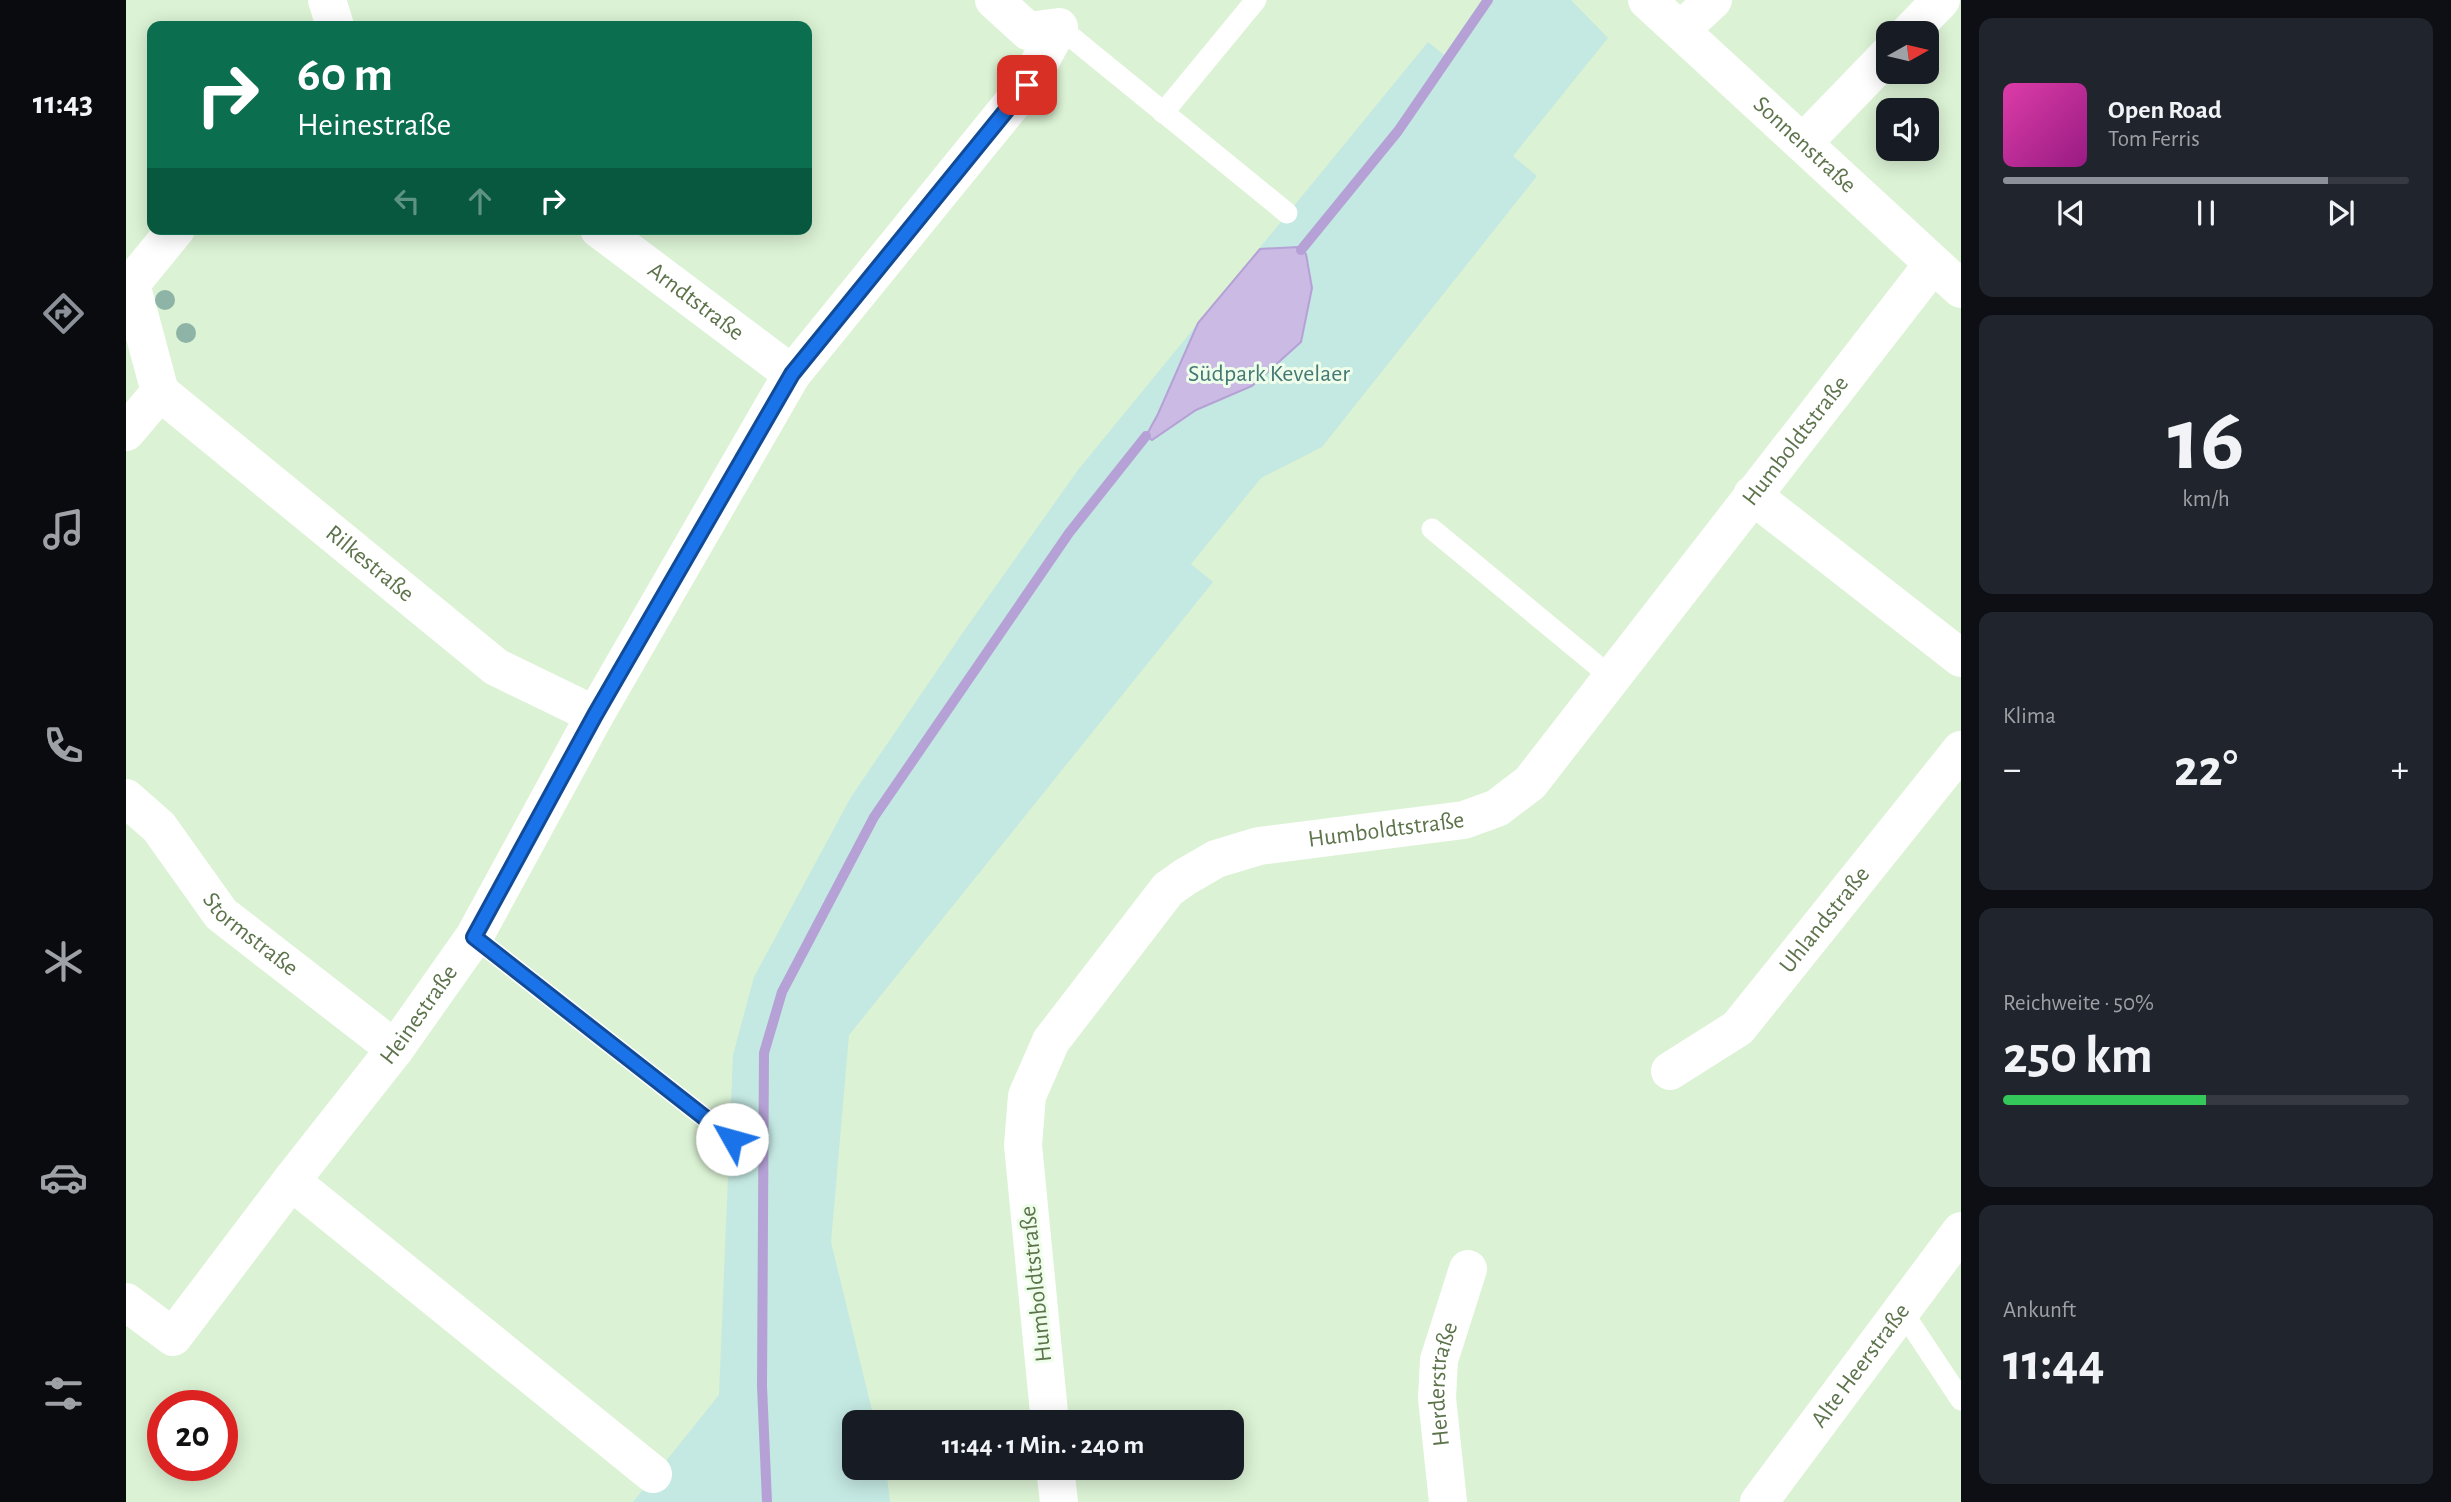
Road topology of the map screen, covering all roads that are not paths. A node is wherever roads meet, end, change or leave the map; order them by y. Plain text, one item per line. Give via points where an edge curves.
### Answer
1 (327, 0) edge
2 (994, 0) edge
3 (1256, 0) edge
4 (1647, 0) edge
5 (1713, 0) edge
6 (1941, 0) edge
7 (1948, 0) edge
8 (1961, 12) edge
9 (333, 21) edge
10 (1921, 21) edge
11 (1059, 27) junction
12 (1681, 30) junction
13 (1876, 67) edge
14 (1163, 113) junction
15 (1803, 143) junction
16 (1287, 213) dead end
17 (171, 235) edge
18 (607, 235) edge
19 (1947, 277) edge
20 (128, 282) edge
21 (792, 374) junction
22 (160, 392) junction
23 (126, 432) edge
24 (1752, 495) junction
25 (1432, 529) dead end
26 (1961, 658) edge
27 (1611, 677) junction
28 (595, 715) junction
29 (1961, 750) edge
30 (126, 798) edge
31 (474, 937) junction
32 (395, 1049) junction
33 (1670, 1071) dead end
34 (732, 1139) dead end
35 (291, 1181) junction
36 (1961, 1231) edge
37 (1468, 1269) dead end
38 (126, 1302) edge
39 (1902, 1311) junction
40 (1961, 1399) edge
41 (1049, 1410) edge
42 (653, 1474) dead end
43 (1056, 1480) edge
44 (1767, 1498) edge
45 (1059, 1502) edge
46 (1448, 1502) edge

1 - 9 street
2 - 11 street via 1028,31
3 - 14 lane
4 - 12 street, Sonnenstraße
5 - 12 street
6 - 10 street
7 - 8 lane
11 - 14 lane
11 - 21 street, Heinestraße via 1027,85
12 - 15 street, Sonnenstraße
13 - 15 street
14 - 16 lane
15 - 19 street, Sonnenstraße
17 - 20 street
18 - 21 street, Arndtstraße
19 - 24 street, Humboldtstraße
20 - 22 street
21 - 28 street, Heinestraße
22 - 23 street
22 - 28 street, Rilkestraße via 496,667
24 - 26 street
24 - 27 street, Humboldtstraße
25 - 27 lane
27 - 41 street, Humboldtstraße via 1530,783 1496,808 1464,820 1259,846 1216,859 1185,877 1168,890 1051,1041 1027,1096 1023,1145
28 - 31 street, Heinestraße
29 - 33 street, Uhlandstraße via 1738,1028
30 - 32 street, Stormstraße via 159,827 221,914
31 - 32 street, Heinestraße
31 - 34 lane
32 - 35 street, Heinestraße
35 - 38 street, Heinestraße via 173,1337
35 - 42 street
36 - 39 street, Alte Heerstraße
37 - 46 street, Herderstraße via 1439,1360 1437,1398
39 - 40 lane
39 - 44 street, Alte Heerstraße
43 - 45 street

